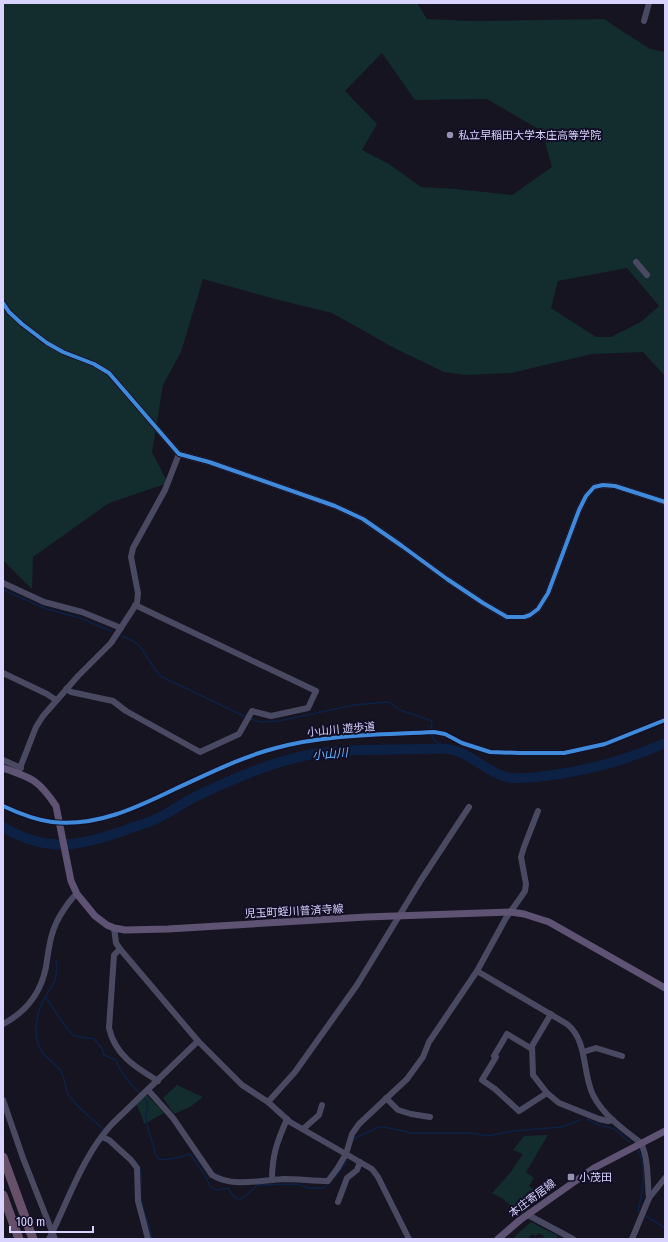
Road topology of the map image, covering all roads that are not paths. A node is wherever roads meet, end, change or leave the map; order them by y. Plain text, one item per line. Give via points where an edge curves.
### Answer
1 (649, 3) edge
2 (644, 21) dead end
3 (636, 262) dead end
4 (647, 275) dead end
5 (3, 303) edge
6 (179, 454) junction
7 (665, 502) edge
8 (3, 583) edge
9 (135, 605) junction
10 (121, 628) junction
11 (3, 673) edge
12 (66, 689) junction
13 (56, 700) junction
14 (3, 760) edge
15 (3, 768) edge
16 (20, 770) junction
17 (469, 807) dead end
18 (538, 811) dead end
19 (77, 894) junction
20 (511, 912) junction
21 (400, 916) junction
22 (114, 928) junction
23 (120, 949) junction
24 (477, 972) junction
25 (665, 988) edge
26 (551, 1014) junction
27 (3, 1024) edge
28 (198, 1041) junction
29 (532, 1049) junction
30 (583, 1052) junction
31 (622, 1056) dead end
32 (158, 1081) junction
33 (148, 1090) junction
34 (547, 1094) junction
35 (386, 1098) junction
36 (3, 1100) edge
37 (268, 1102) junction
38 (322, 1105) dead end
39 (430, 1117) dead end
40 (287, 1119) junction
41 (613, 1120) junction
42 (303, 1129) junction
43 (665, 1131) edge
44 (102, 1137) junction
45 (642, 1143) junction
46 (346, 1154) junction
47 (3, 1157) edge
48 (360, 1162) junction
49 (272, 1180) junction
50 (665, 1180) edge
51 (3, 1195) edge
52 (649, 1198) junction
53 (338, 1202) dead end
54 (528, 1215) junction
55 (52, 1232) junction
56 (19, 1239) edge
57 (33, 1239) edge
58 (49, 1239) edge
59 (55, 1239) edge
60 (148, 1239) edge
61 (409, 1239) edge
62 (498, 1239) edge
63 (573, 1239) edge
64 (632, 1239) edge

1 - 2 street
3 - 4 street
5 - 6 street via 22,324 47,343 109,373
6 - 7 street via 335,506 362,519 489,607 511,618 530,615 542,604 578,510 594,488 603,485 615,486
6 - 9 street via 165,490 133,548 131,557 138,593
8 - 10 street via 44,602 82,612
9 - 10 street
9 - 12 street via 316,691 308,708 271,716 252,711 239,734 200,752 126,711 113,701
10 - 12 street via 111,643
11 - 13 street
12 - 13 street
13 - 16 street via 36,727
14 - 16 street
15 - 16 main road, 児玉町蛭川普済寺線
16 - 19 main road, 児玉町蛭川普済寺線 via 43,787 56,806
17 - 21 street
18 - 20 street via 521,857 526,884
19 - 22 main road, 児玉町蛭川普済寺線 via 95,916
19 - 27 street via 54,926 44,975 36,993 21,1012
20 - 21 main road, 児玉町蛭川普済寺線
20 - 24 street
20 - 25 main road, 児玉町蛭川普済寺線 via 549,922
21 - 22 main road, 児玉町蛭川普済寺線 via 168,929
21 - 37 street via 352,991 295,1072
22 - 23 street via 116,943
23 - 28 street
23 - 32 street via 114,955 109,1028 112,1039 124,1056
24 - 26 street
24 - 35 street via 430,1042 423,1057 407,1079
26 - 29 street
26 - 30 street via 576,1032
28 - 32 street
28 - 37 street via 242,1085
29 - 34 street via 533,1075
29 - 34 street via 507,1034 482,1080 519,1111
30 - 31 street via 596,1048
30 - 41 street via 594,1097
32 - 33 street
33 - 44 street
33 - 49 street via 173,1118 212,1175 233,1183
34 - 41 street via 558,1103 599,1119
35 - 39 street via 398,1110
35 - 46 street via 359,1124 352,1134
36 - 55 street
37 - 40 street
38 - 42 street via 319,1115
40 - 42 street
40 - 49 street via 275,1148
41 - 45 street
42 - 46 street
43 - 45 main road, 本庄寄居線
44 - 55 street via 75,1183
44 - 60 street via 109,1140 137,1168 138,1201
45 - 52 street via 646,1158
45 - 54 main road, 本庄寄居線 via 594,1168
46 - 48 street
46 - 49 street via 328,1181
47 - 57 highway
48 - 53 street via 357,1170 347,1178
48 - 61 street via 372,1169 378,1177
50 - 52 street
51 - 56 highway
52 - 64 street
54 - 62 main road, 本庄寄居線
54 - 63 street
55 - 58 street
55 - 59 street

